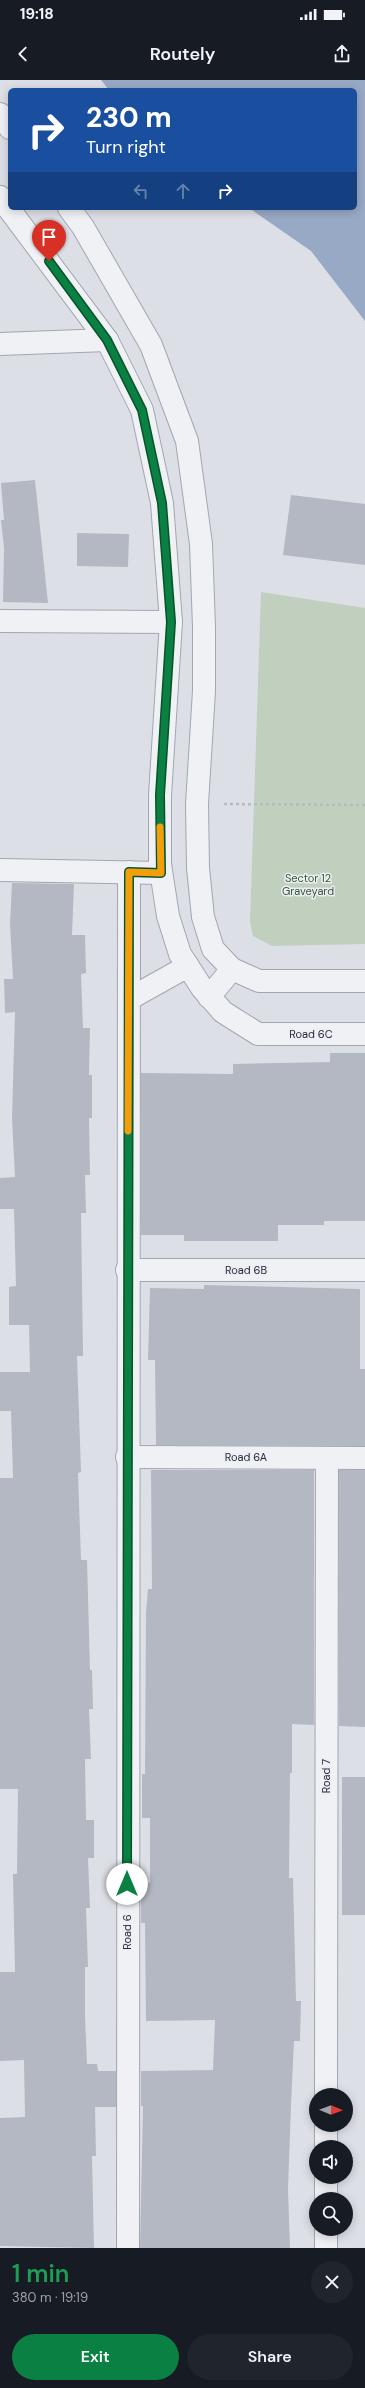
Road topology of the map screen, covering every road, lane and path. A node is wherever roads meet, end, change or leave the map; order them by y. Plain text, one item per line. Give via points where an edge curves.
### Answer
1 (0, 114) edge
2 (8, 125) edge
3 (0, 197) edge
4 (8, 208) edge
5 (10, 210) edge
6 (70, 210) edge
7 (107, 340) junction
8 (0, 344) edge
9 (0, 621) edge
10 (171, 622) junction
11 (197, 804) junction
12 (365, 805) edge
13 (0, 870) edge
14 (129, 872) junction
15 (161, 873) junction
16 (188, 966) junction
17 (232, 969) junction
18 (365, 981) edge
19 (209, 997) junction
20 (129, 999) junction
21 (365, 1034) edge
22 (127, 1270) junction
23 (365, 1270) edge
24 (127, 1457) junction
25 (327, 1458) junction
26 (365, 1458) edge
27 (326, 2088) edge
28 (326, 2236) edge
29 (128, 2248) edge
30 (326, 2248) edge

1 - 2 street
3 - 4 street
5 - 7 street
6 - 11 street via 151,345 187,441 201,544 204,627 204,691
7 - 8 street
7 - 10 street via 142,410 162,503
9 - 10 street
10 - 15 street via 160,795
11 - 12 path
11 - 17 street via 198,868 203,917 213,949
13 - 14 street
14 - 15 street
14 - 20 street, Road 6
15 - 16 street via 168,916 180,954
16 - 19 street
16 - 20 street
17 - 18 street via 259,981
17 - 19 street
19 - 21 street, Road 6C via 223,1012 258,1034
20 - 22 street, Road 6
22 - 23 street, Road 6B
22 - 24 street, Road 6
24 - 25 street, Road 6A
24 - 29 street, Road 6
25 - 26 street, Road 6A
25 - 27 street, Road 7
28 - 30 street

